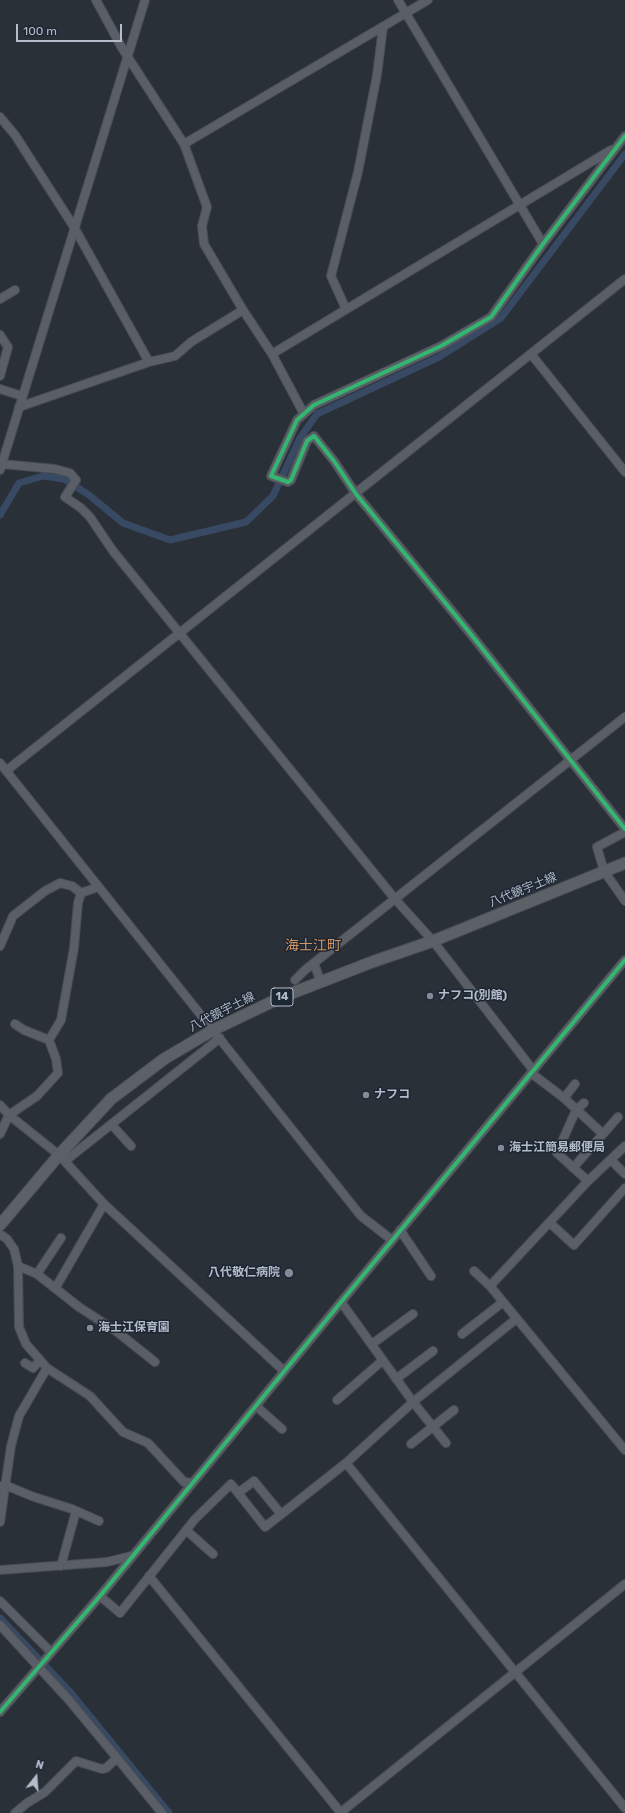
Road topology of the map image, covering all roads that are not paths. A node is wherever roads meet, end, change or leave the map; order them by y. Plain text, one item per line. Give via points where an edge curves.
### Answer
1 (96, 0) edge
2 (145, 0) edge
3 (398, 0) edge
4 (428, 0) edge
5 (406, 13) junction
6 (383, 27) junction
7 (127, 56) junction
8 (0, 117) edge
9 (625, 136) edge
10 (184, 144) junction
11 (616, 148) junction
12 (519, 205) junction
13 (74, 227) junction
14 (543, 244) junction
15 (625, 279) edge
16 (15, 290) dead end
17 (0, 299) edge
18 (346, 309) junction
19 (243, 310) junction
20 (0, 335) edge
21 (272, 354) junction
22 (531, 354) junction
23 (149, 362) junction
24 (0, 376) edge
25 (0, 389) edge
26 (22, 396) junction
27 (19, 407) junction
28 (304, 414) junction
29 (1, 467) edge
30 (625, 472) edge
31 (356, 494) junction
32 (180, 632) junction
33 (625, 717) edge
34 (571, 760) junction
35 (0, 763) edge
36 (6, 771) junction
37 (625, 830) edge
38 (625, 863) edge
39 (604, 871) junction
40 (98, 887) junction
41 (82, 893) junction
42 (395, 899) junction
43 (625, 901) edge
44 (433, 941) junction
45 (0, 946) edge
46 (624, 962) edge
47 (314, 963) junction
48 (295, 980) dead end
49 (321, 983) junction
50 (15, 1024) dead end
51 (217, 1034) junction
52 (49, 1040) junction
53 (532, 1072) junction
54 (575, 1084) dead end
55 (564, 1098) junction
56 (584, 1103) dead end
57 (0, 1105) edge
58 (576, 1110) junction
59 (9, 1115) junction
60 (618, 1118) dead end
61 (112, 1125) junction
62 (0, 1134) edge
63 (603, 1134) junction
64 (131, 1146) dead end
65 (625, 1147) edge
66 (62, 1158) junction
67 (611, 1160) junction
68 (573, 1168) junction
69 (625, 1174) edge
70 (588, 1181) junction
71 (625, 1188) edge
72 (104, 1204) junction
73 (550, 1223) junction
74 (0, 1225) edge
75 (400, 1230) junction
76 (0, 1234) edge
77 (61, 1238) dead end
78 (392, 1240) junction
79 (18, 1266) junction
80 (474, 1270) dead end
81 (37, 1274) junction
82 (431, 1276) dead end
83 (490, 1286) junction
84 (56, 1287) junction
85 (341, 1302) junction
86 (503, 1302) junction
87 (413, 1314) dead end
88 (516, 1319) junction
89 (462, 1334) dead end
90 (372, 1344) junction
91 (433, 1351) dead end
92 (40, 1360) junction
93 (382, 1361) junction
94 (154, 1362) dead end
95 (25, 1363) dead end
96 (47, 1368) junction
97 (284, 1371) junction
98 (396, 1379) junction
99 (337, 1400) dead end
100 (413, 1402) junction
101 (256, 1406) junction
102 (454, 1410) dead end
103 (433, 1425) junction
104 (282, 1429) dead end
105 (446, 1443) dead end
106 (411, 1444) dead end
107 (625, 1450) edge
108 (346, 1463) junction
109 (193, 1483) junction
110 (2, 1486) edge
111 (238, 1493) junction
112 (76, 1511) junction
113 (281, 1514) junction
114 (98, 1521) dead end
115 (0, 1522) edge
116 (186, 1530) junction
117 (213, 1554) dead end
118 (131, 1556) junction
119 (61, 1566) junction
120 (0, 1570) edge
121 (149, 1576) junction
122 (625, 1584) edge
123 (100, 1596) junction
124 (0, 1601) edge
125 (0, 1625) edge
126 (50, 1653) junction
127 (40, 1664) junction
128 (515, 1672) junction
129 (0, 1712) edge
130 (117, 1758) junction
131 (625, 1808) edge
132 (15, 1813) edge
133 (162, 1813) edge
134 (341, 1813) edge

1 - 7 street
2 - 7 street
3 - 5 street
4 - 5 street
5 - 6 street
5 - 12 street
6 - 10 street
6 - 18 street via 358,172 331,276
7 - 10 street
7 - 13 street
8 - 13 street via 15,135
9 - 11 street
10 - 19 street via 207,207 202,226 204,244
11 - 12 street
11 - 14 street
12 - 14 street
12 - 18 street
13 - 23 street
13 - 26 street
14 - 28 street via 491,317 441,346 314,405
15 - 22 street
16 - 17 street
18 - 21 street
19 - 21 street
19 - 23 street via 191,342 175,356
20 - 24 street via 8,347
21 - 28 street
22 - 30 street
22 - 31 street
23 - 27 street
25 - 26 street
26 - 27 street
27 - 29 street
28 - 31 street via 297,420 271,476 288,482 292,480 306,441 314,436
29 - 32 street via 55,469 70,473 76,480 65,497 90,517 113,552
31 - 32 street
31 - 34 street
32 - 36 street
32 - 42 street
33 - 34 street
34 - 37 street
34 - 42 street
35 - 36 street
36 - 40 street
37 - 39 street via 597,847
38 - 39 main road, 八代鏡宇土線 / 14
39 - 43 street
39 - 44 main road, 八代鏡宇土線 / 14
40 - 41 street
40 - 51 street
41 - 45 street via 72,886 60,883 45,891 12,916
41 - 52 street via 78,903 74,948 61,1020
42 - 44 street
42 - 47 street
44 - 49 main road, 八代鏡宇土線 / 14
44 - 53 street
46 - 53 street
47 - 48 street
47 - 49 street
49 - 51 main road, 八代鏡宇土線 / 14 via 282,997
50 - 52 street
51 - 61 street
51 - 66 main road, 八代鏡宇土線 / 14 via 164,1059 111,1099
51 - 78 street via 361,1216
52 - 59 street via 58,1073 37,1096
53 - 55 street
53 - 75 street
54 - 55 street
55 - 58 street
56 - 58 street
57 - 59 street
58 - 63 street
58 - 68 street via 556,1153
59 - 62 street
59 - 66 street
60 - 63 street
61 - 64 street
61 - 66 street
63 - 68 street
65 - 67 street
66 - 72 street
66 - 74 main road, 八代鏡宇土線 / 14
67 - 69 street
67 - 70 street
68 - 70 street
70 - 73 street
71 - 73 street via 574,1245
72 - 84 street
72 - 97 street
73 - 83 street
75 - 78 street
75 - 82 street
76 - 79 street via 8,1239 14,1249
77 - 81 street
78 - 85 street
79 - 81 street
79 - 92 street via 19,1327 26,1344
80 - 83 street
81 - 84 street
83 - 86 street
84 - 94 street via 59,1292 116,1331
85 - 90 street
85 - 97 street
86 - 88 street
86 - 89 street
87 - 90 street
88 - 100 street
88 - 107 street
90 - 93 street
91 - 98 street
92 - 95 street via 33,1368
92 - 96 street
93 - 98 street
93 - 99 street
96 - 109 street via 90,1396 123,1432 148,1443 184,1482
96 - 110 street via 19,1416
97 - 101 street
98 - 100 street
100 - 103 street
100 - 108 street
101 - 104 street
101 - 109 street
102 - 103 street
103 - 105 street
103 - 106 street
108 - 113 street
108 - 128 street
109 - 118 street
110 - 112 street
110 - 115 street
111 - 113 street via 265,1527
111 - 113 street via 254,1478
111 - 116 street via 231,1484
112 - 114 street
112 - 119 street
116 - 117 street
116 - 121 street
118 - 119 street via 107,1562
118 - 123 street
119 - 120 street
121 - 123 street via 120,1613
121 - 134 street
122 - 128 street
123 - 126 street
124 - 126 street
125 - 127 street
126 - 127 street
127 - 129 street
127 - 130 street
128 - 131 street
128 - 134 street
130 - 132 street via 102,1769 76,1761 45,1792
130 - 133 street

